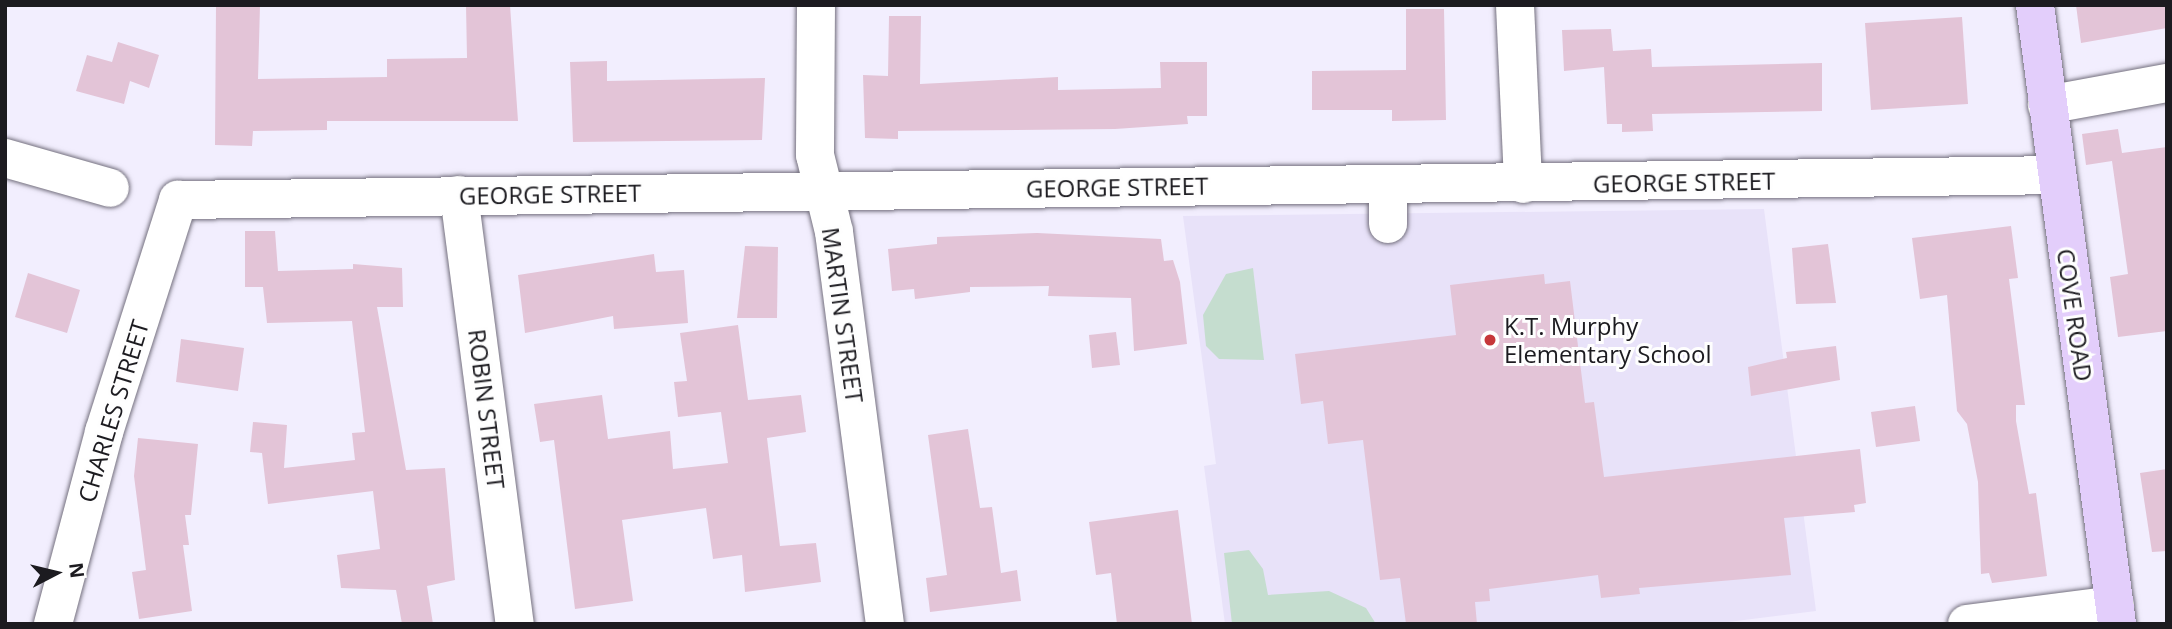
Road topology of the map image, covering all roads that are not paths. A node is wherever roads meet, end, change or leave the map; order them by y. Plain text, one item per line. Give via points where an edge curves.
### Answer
1 (816, 5) edge
2 (1515, 5) edge
3 (2035, 5) edge
4 (2167, 83) edge
5 (2047, 105) junction
6 (5, 158) edge
7 (2055, 175) junction
8 (1388, 184) junction
9 (1523, 184) junction
10 (110, 188) dead end
11 (821, 191) junction
12 (460, 195) junction
13 (178, 200) joint
14 (1388, 224) dead end
15 (2116, 614) edge
16 (53, 624) edge
17 (515, 624) edge
18 (885, 624) edge
19 (1967, 624) edge

1 - 11 street, MARTIN STREET
2 - 9 street
3 - 5 main road, COVE ROAD
4 - 5 street
5 - 7 main road, COVE ROAD
6 - 10 street
7 - 9 street, GEORGE STREET
7 - 15 main road, COVE ROAD
8 - 9 street, GEORGE STREET
8 - 11 street, GEORGE STREET
8 - 14 street
11 - 12 street, GEORGE STREET
11 - 18 street, MARTIN STREET via 834,232
12 - 13 street, GEORGE STREET
12 - 17 street, ROBIN STREET
13 - 16 street, CHARLES STREET via 104,432
15 - 19 street

